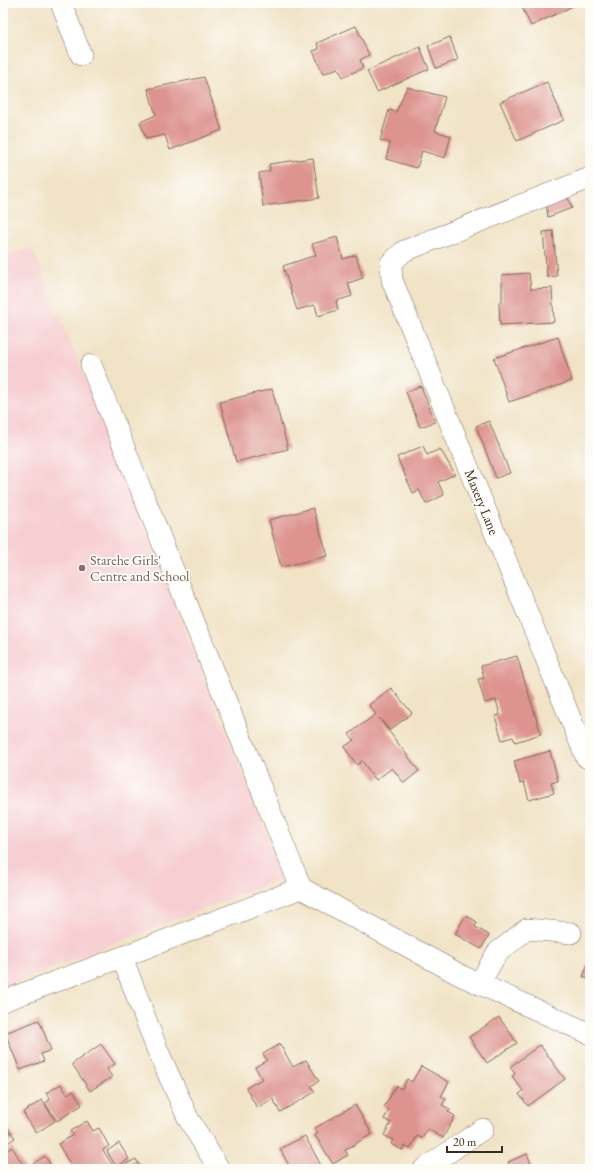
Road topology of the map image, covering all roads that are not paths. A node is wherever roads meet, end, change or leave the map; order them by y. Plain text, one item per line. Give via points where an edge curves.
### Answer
1 (61, 3) edge
2 (81, 55) dead end
3 (590, 178) edge
4 (92, 365) dead end
5 (586, 757) dead end
6 (301, 888) junction
7 (572, 933) dead end
8 (122, 957) junction
9 (479, 984) junction
10 (3, 1001) edge
11 (590, 1034) edge
12 (483, 1129) dead end
13 (219, 1169) edge
14 (424, 1169) edge

1 - 2 street
3 - 5 street, Maxery Lane via 404,250 391,263 392,280
4 - 6 street
6 - 8 street
6 - 9 street
7 - 9 street via 526,929 497,953
8 - 10 street
8 - 13 street via 157,1049 188,1118
9 - 11 street
12 - 14 street

